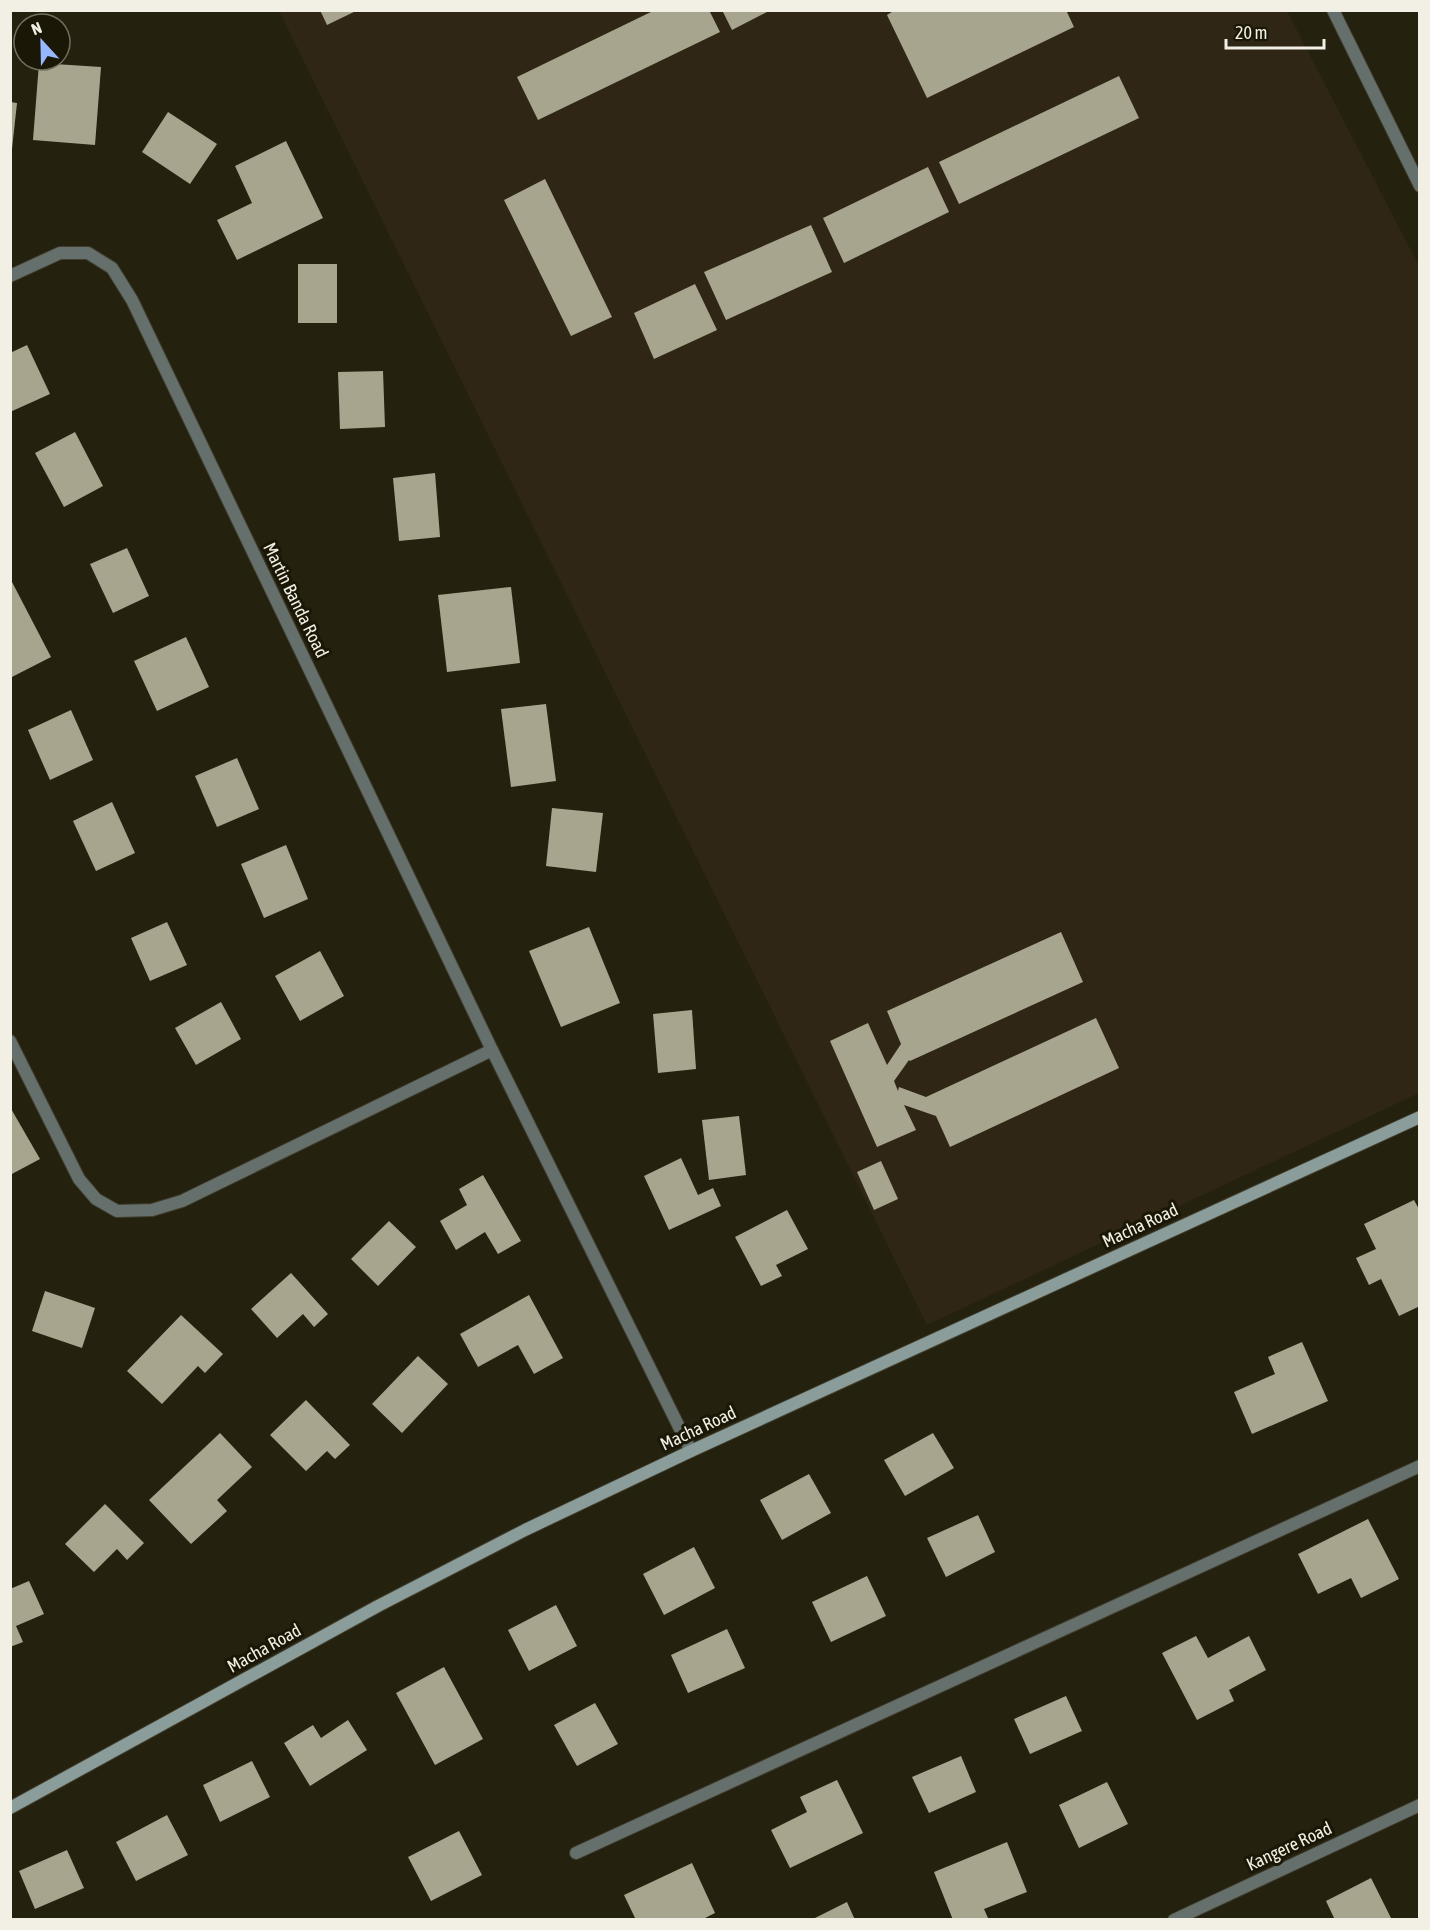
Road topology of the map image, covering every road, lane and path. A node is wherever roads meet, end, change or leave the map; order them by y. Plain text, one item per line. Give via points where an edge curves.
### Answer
1 (1333, 10) edge
2 (1419, 186) edge
3 (10, 276) edge
4 (10, 1041) edge
5 (492, 1050) junction
6 (1419, 1117) edge
7 (691, 1451) junction
8 (1419, 1466) edge
9 (1419, 1805) edge
10 (10, 1808) edge
11 (576, 1853) dead end
12 (1174, 1920) edge

1 - 2 street
3 - 5 street, Martin Banda Road via 60,253 88,253 112,268 132,300
4 - 5 street via 79,1179 96,1199 117,1210 152,1210 182,1201
5 - 7 street, Martin Banda Road
6 - 7 main road, Macha Road
7 - 10 main road, Macha Road via 378,1606
8 - 11 street
9 - 12 street, Kangere Road

